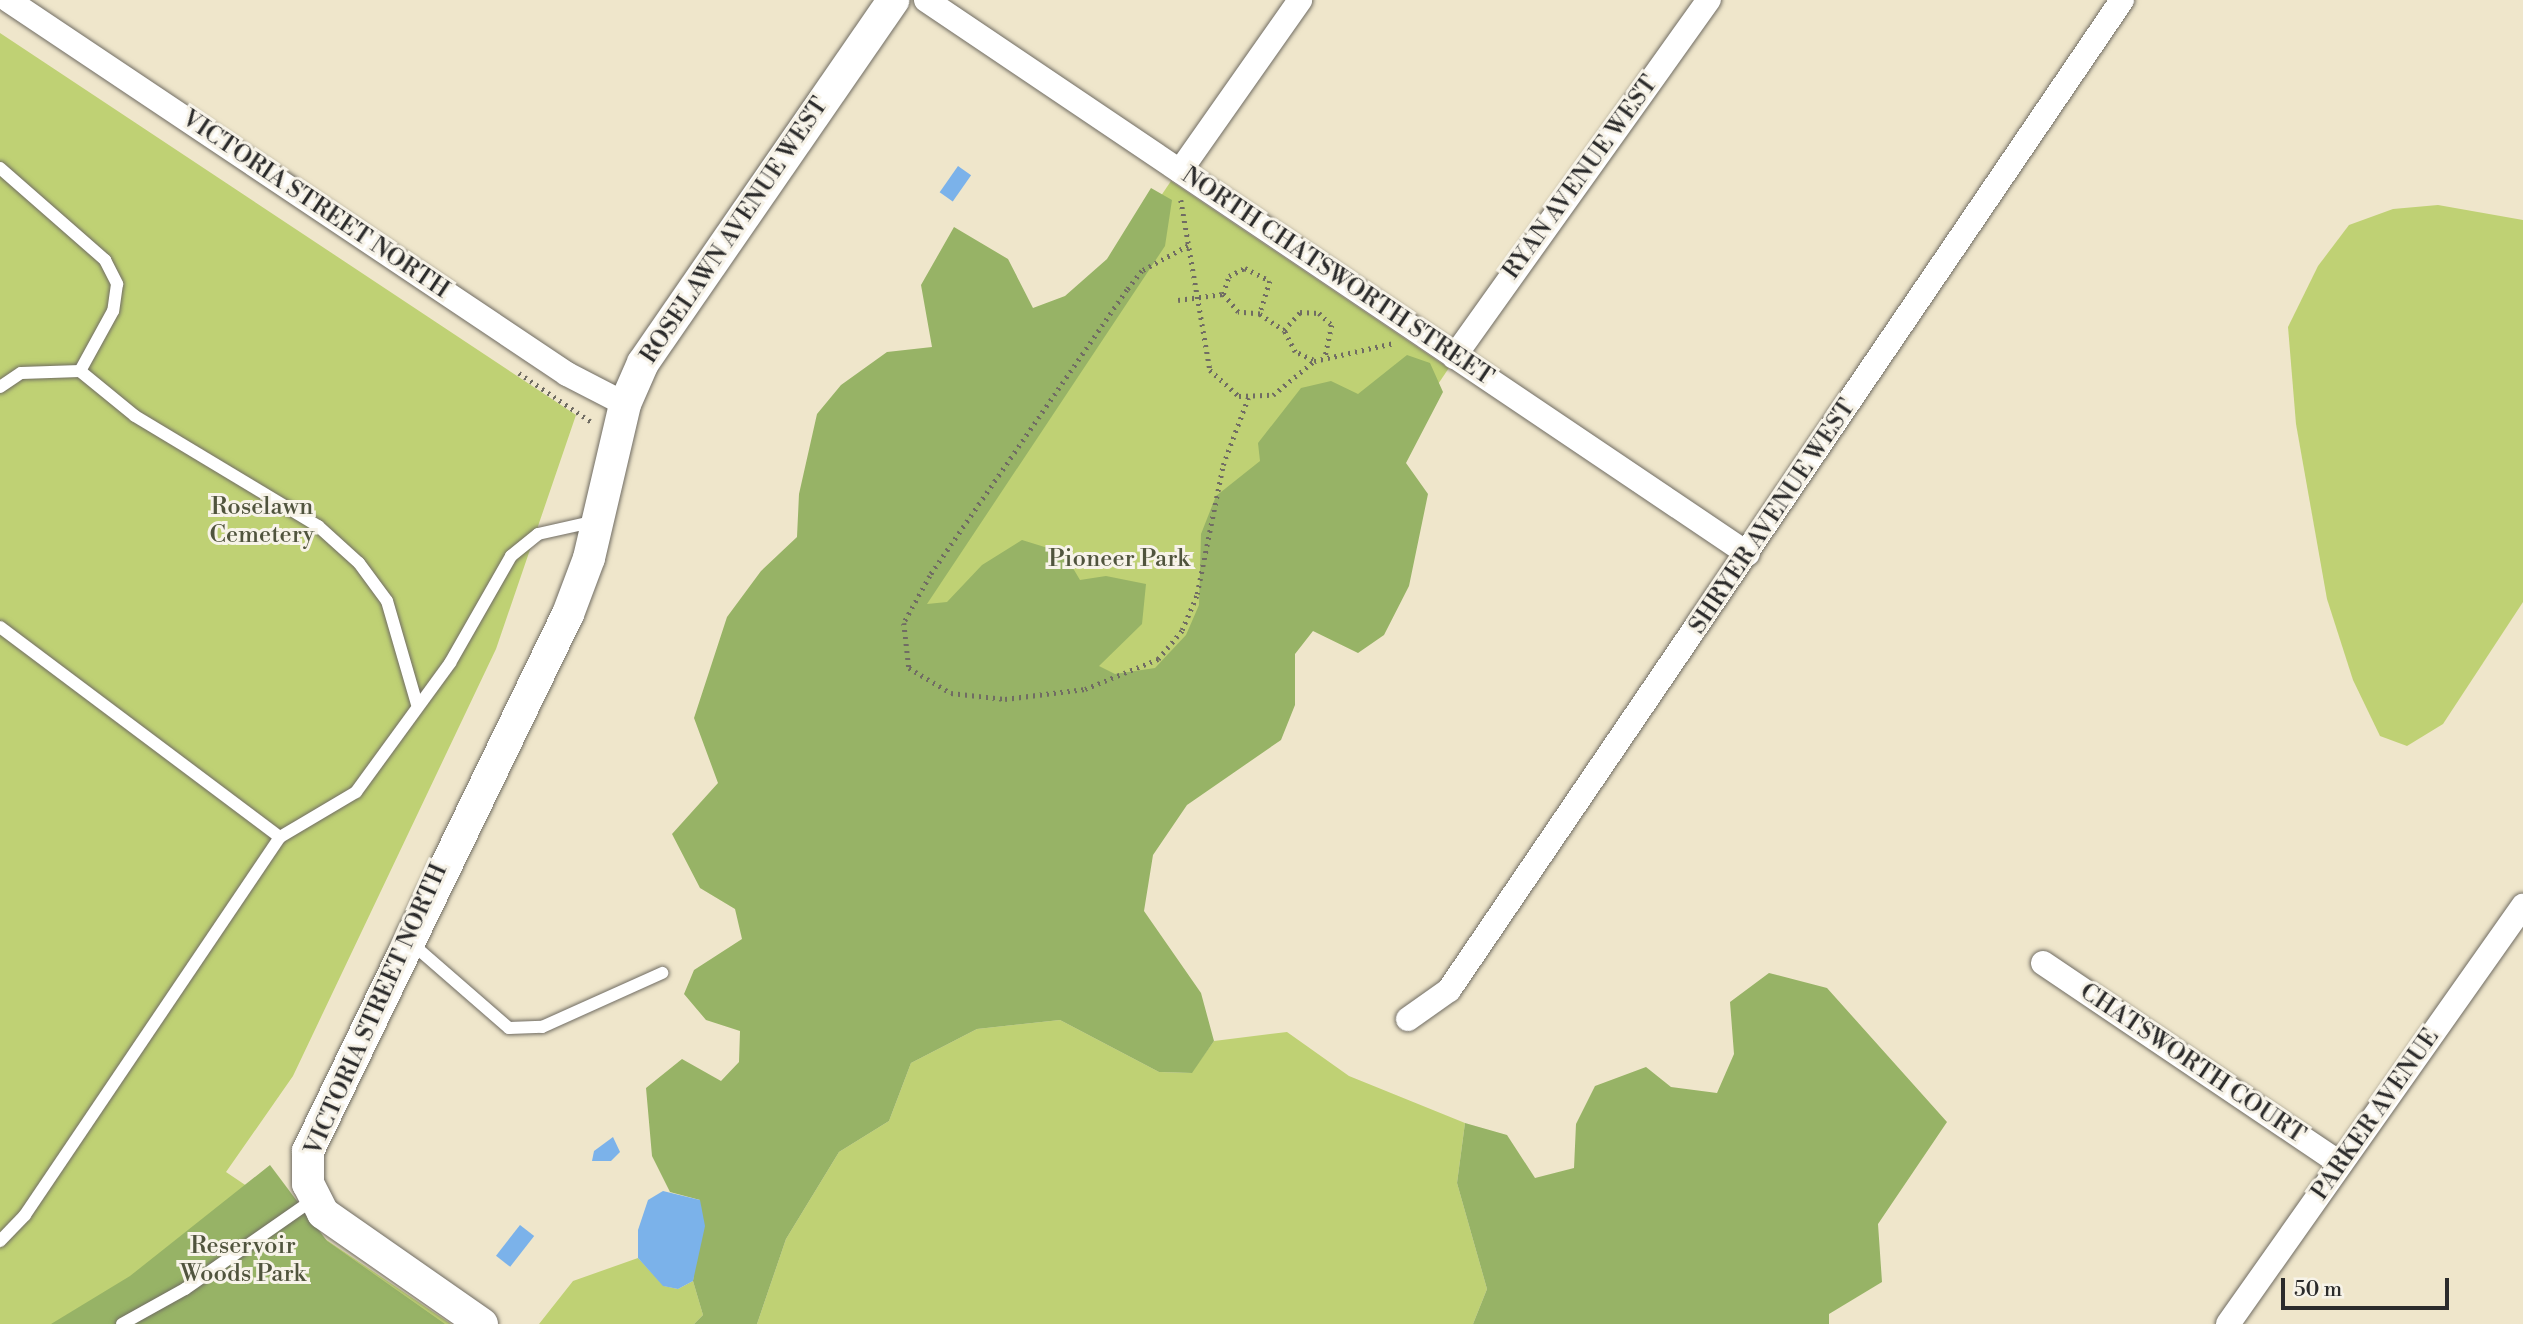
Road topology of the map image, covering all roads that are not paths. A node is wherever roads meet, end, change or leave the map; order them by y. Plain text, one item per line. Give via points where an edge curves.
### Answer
1 (8, 0) edge
2 (893, 0) edge
3 (926, 0) edge
4 (1300, 0) edge
5 (1709, 0) edge
6 (2122, 0) edge
7 (0, 168) edge
8 (1185, 174) junction
9 (1454, 357) junction
10 (80, 371) junction
11 (0, 387) edge
12 (625, 404) junction
13 (598, 520) junction
14 (1748, 554) junction
15 (0, 627) edge
16 (418, 704) junction
17 (522, 712) joint
18 (280, 837) junction
19 (2523, 906) edge
20 (407, 939) junction
21 (2043, 963) dead end
22 (662, 973) dead end
23 (1408, 1019) dead end
24 (2341, 1164) junction
25 (314, 1199) junction
26 (0, 1241) edge
27 (122, 1324) edge
28 (482, 1324) edge
29 (2228, 1324) edge

1 - 12 street, VICTORIA STREET NORTH via 567,374
2 - 12 street, ROSELAWN AVENUE WEST via 670,321
3 - 8 street, NORTH CHATSWORTH STREET
4 - 8 street
5 - 9 street, RYAN AVENUE WEST
6 - 14 street, SHRYER AVENUE WEST
7 - 10 lane via 105,260 117,284 113,311
8 - 9 street, NORTH CHATSWORTH STREET
9 - 14 street, NORTH CHATSWORTH STREET
10 - 11 lane via 21,373
10 - 16 lane via 135,416 318,526 359,563 387,601
12 - 13 street, ROSELAWN AVENUE WEST
13 - 16 lane via 538,534 511,556 450,663
13 - 17 street, ROSELAWN AVENUE WEST via 568,614
14 - 23 street, SHRYER AVENUE WEST via 1449,990
15 - 18 lane
16 - 18 lane via 356,792
17 - 20 street, VICTORIA STREET NORTH
18 - 26 lane via 25,1215
19 - 24 street, PARKER AVENUE
20 - 22 lane via 509,1028 542,1027
20 - 25 street, VICTORIA STREET NORTH via 308,1152
21 - 24 street, CHATSWORTH COURT
24 - 29 street, PARKER AVENUE
25 - 27 lane via 185,1289
25 - 28 street via 336,1224

